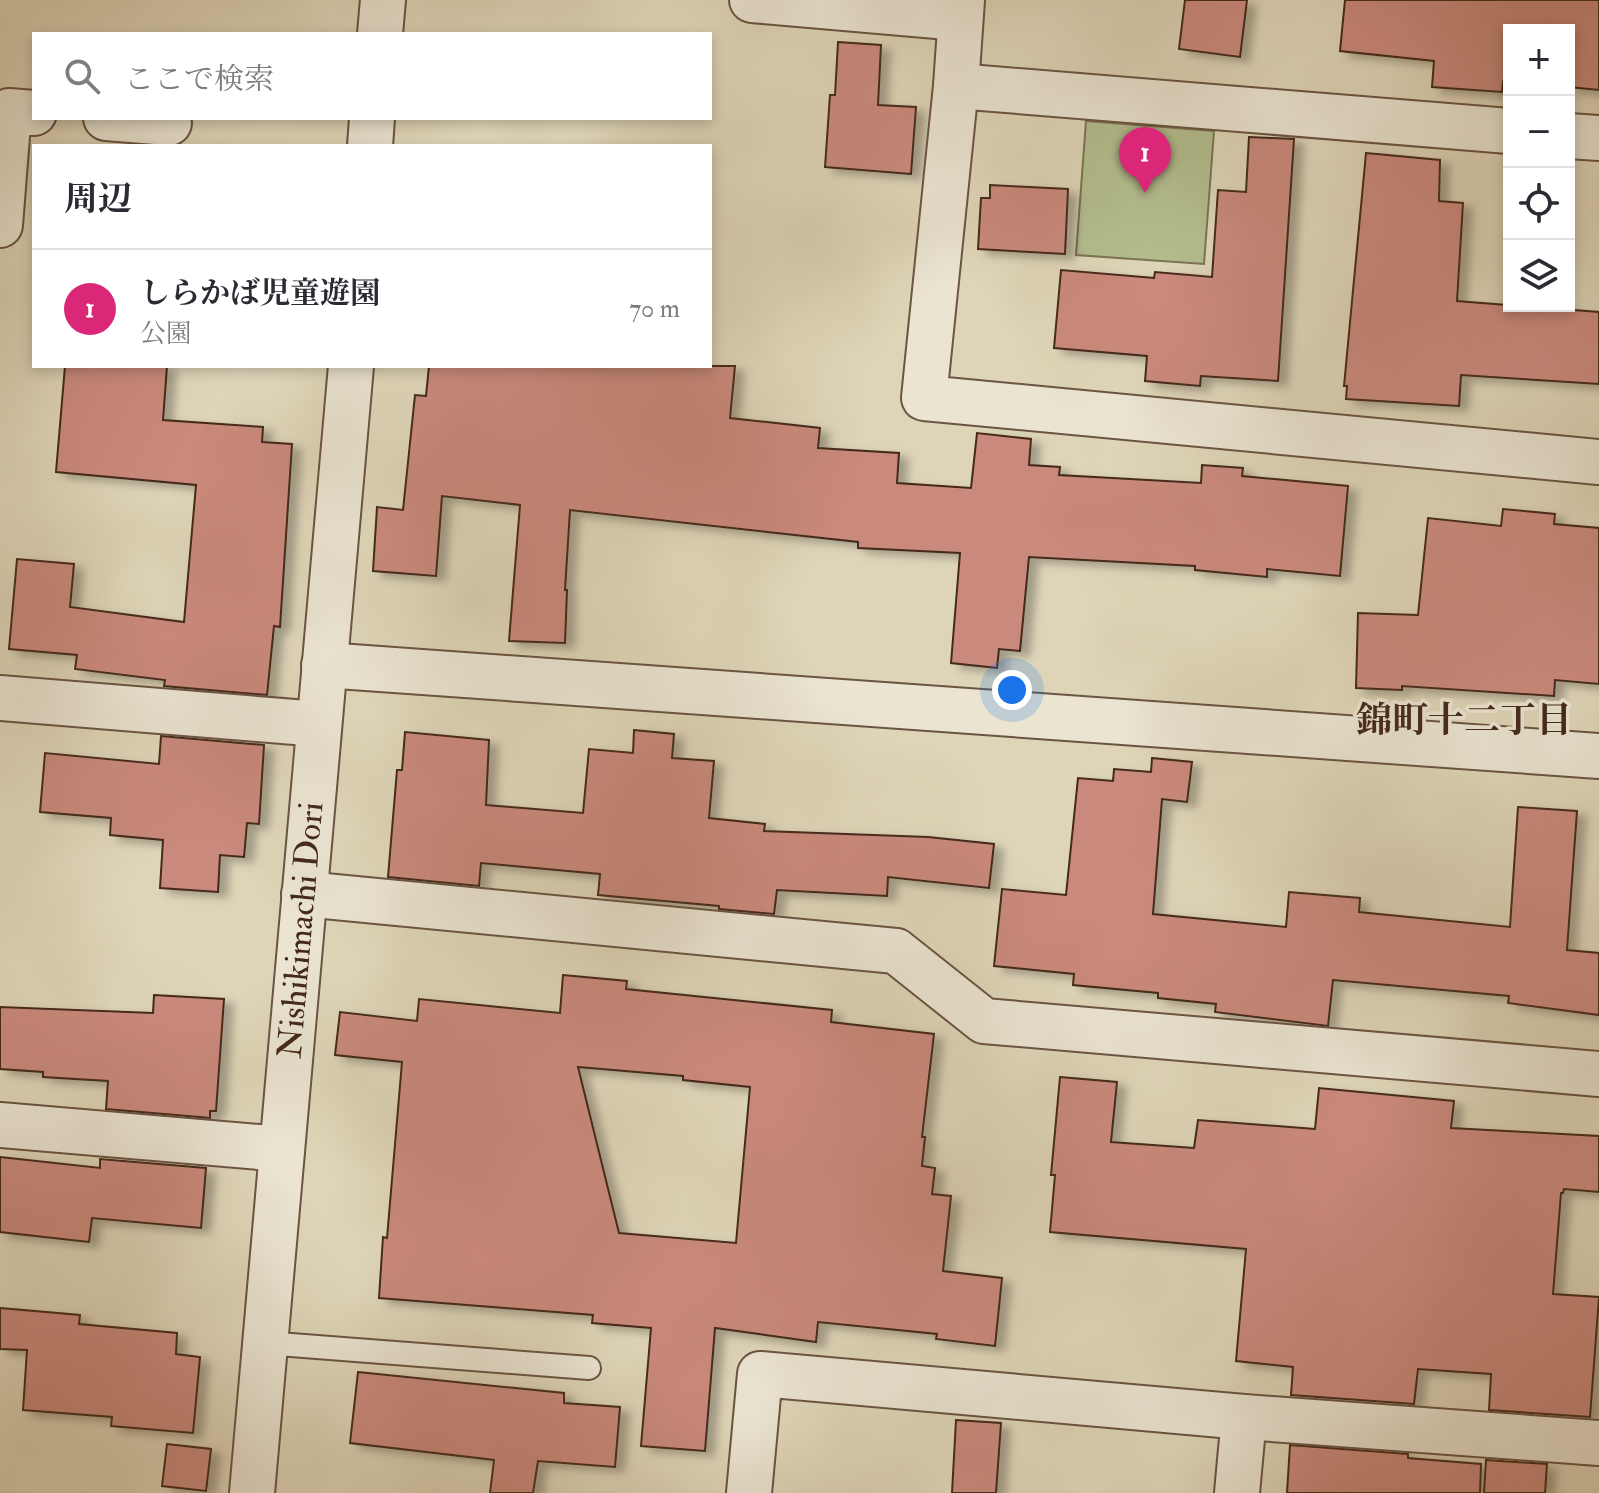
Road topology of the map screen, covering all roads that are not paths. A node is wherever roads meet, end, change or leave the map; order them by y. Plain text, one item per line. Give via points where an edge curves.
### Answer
1 (383, 0) edge
2 (752, 0) edge
3 (961, 9) edge
4 (380, 32) edge
5 (956, 86) junction
6 (32, 113) edge
7 (131, 120) edge
8 (372, 120) edge
9 (169, 123) dead end
10 (1503, 131) edge
11 (1575, 136) edge
12 (1599, 138) edge
13 (370, 144) edge
14 (0, 225) edge
15 (351, 368) edge
16 (1599, 462) edge
17 (324, 665) junction
18 (0, 698) edge
19 (319, 724) junction
20 (1599, 756) edge
21 (304, 894) junction
22 (1599, 1074) edge
23 (0, 1125) edge
24 (282, 1149) junction
25 (265, 1343) junction
26 (589, 1368) dead end
27 (1244, 1417) junction
28 (1599, 1443) edge
29 (252, 1493) edge
30 (749, 1493) edge
31 (1237, 1493) edge

1 - 4 street
2 - 3 street
3 - 5 street
5 - 10 street
5 - 16 street via 924,398
6 - 14 street via 9,111
7 - 9 street
8 - 13 street
11 - 12 street
15 - 17 street, Nishikimachi Dori
17 - 19 street, Nishikimachi Dori
17 - 20 street
18 - 19 street
19 - 21 street, Nishikimachi Dori
21 - 22 street via 896,951 984,1021
21 - 24 street, Nishikimachi Dori
23 - 24 street
24 - 25 street, Nishikimachi Dori
25 - 26 lane
25 - 29 street, Nishikimachi Dori
27 - 28 street
27 - 30 street via 760,1374
27 - 31 street

